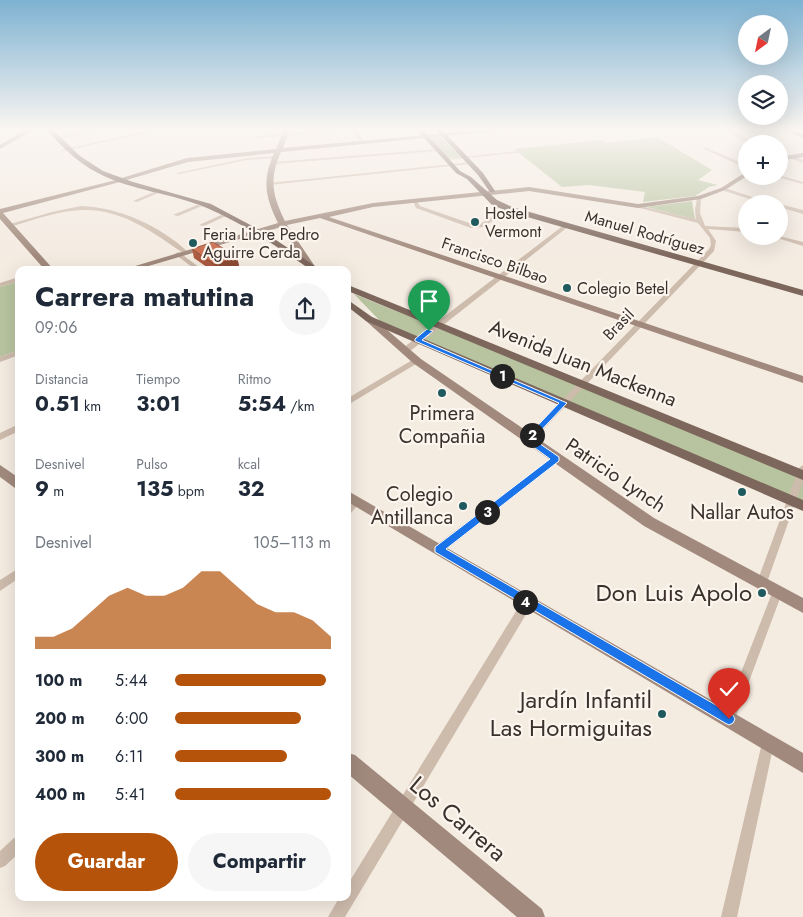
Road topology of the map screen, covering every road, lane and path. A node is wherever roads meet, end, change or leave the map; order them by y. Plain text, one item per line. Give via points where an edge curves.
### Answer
1 (92, 172) edge
2 (142, 172) edge
3 (185, 172) edge
4 (272, 172) edge
5 (387, 172) edge
6 (458, 172) joint
7 (479, 172) edge
8 (179, 173) dead end
9 (738, 179) edge
10 (788, 179) edge
11 (115, 180) junction
12 (803, 183) edge
13 (269, 184) junction
14 (723, 189) junction
15 (496, 191) junction
16 (483, 192) junction
17 (156, 193) junction
18 (473, 193) junction
19 (743, 195) edge
20 (698, 198) junction
21 (414, 200) junction
22 (135, 201) dead end
23 (199, 206) junction
24 (638, 206) junction
25 (788, 208) edge
26 (509, 210) junction
27 (803, 212) edge
28 (0, 213) edge
29 (176, 215) dead end
30 (223, 216) junction
31 (320, 216) junction
32 (700, 222) junction
33 (283, 224) junction
34 (10, 225) junction
35 (202, 225) dead end
36 (566, 226) junction
37 (706, 227) junction
38 (738, 229) edge
39 (255, 231) junction
40 (788, 240) edge
41 (803, 244) edge
42 (182, 253) junction
43 (700, 261) junction
44 (46, 266) edge
45 (139, 266) edge
46 (196, 266) edge
47 (307, 266) edge
48 (309, 266) edge
49 (499, 277) junction
50 (15, 280) edge
51 (0, 285) edge
52 (351, 289) edge
53 (803, 289) edge
54 (803, 293) edge
55 (351, 305) edge
56 (369, 319) junction
57 (638, 325) junction
58 (436, 326) junction
59 (418, 340) junction
60 (406, 350) junction
61 (15, 354) edge
62 (0, 360) edge
63 (418, 361) junction
64 (803, 380) edge
65 (581, 384) junction
66 (351, 399) edge
67 (564, 403) junction
68 (15, 429) edge
69 (0, 437) edge
70 (528, 440) junction
71 (556, 459) junction
72 (0, 470) edge
73 (802, 472) edge
74 (15, 483) edge
75 (351, 503) edge
76 (798, 504) edge
77 (439, 550) junction
78 (15, 575) edge
79 (761, 585) junction
80 (0, 586) edge
81 (777, 593) junction
82 (527, 602) junction
83 (803, 606) edge
84 (729, 719) junction
85 (768, 743) junction
86 (351, 764) edge
87 (803, 764) edge
88 (403, 807) junction
89 (15, 847) edge
90 (0, 861) edge
91 (351, 892) edge
92 (346, 901) edge
93 (336, 917) edge
94 (534, 917) edge
95 (729, 917) edge

1 - 11 main road
2 - 11 street
3 - 8 street
4 - 13 street
5 - 13 street
6 - 16 main road, Manuel Rodríguez
6 - 18 main road
7 - 15 main road, Manuel Rodríguez
9 - 14 street
10 - 12 street
11 - 17 main road
11 - 28 street
11 - 39 main road via 193,200
13 - 33 street
14 - 19 street
14 - 20 street
15 - 16 street
15 - 24 street via 540,190
15 - 43 main road, Manuel Rodríguez via 504,203 518,209
16 - 18 street
16 - 26 main road, Manuel Rodríguez
17 - 22 street
17 - 23 main road
18 - 21 street
20 - 24 street
20 - 32 street
21 - 26 street via 418,207 471,226 481,226
21 - 31 street
23 - 29 street
23 - 30 main road
24 - 32 street
25 - 27 street
26 - 36 main road, Manuel Rodríguez
28 - 34 street
30 - 35 street
30 - 39 main road
31 - 33 street
31 - 49 street, Francisco Bilbao
32 - 37 street
33 - 39 street
33 - 48 street
34 - 42 street via 70,209 101,208 160,234
34 - 44 street
36 - 43 main road, Manuel Rodríguez
36 - 49 street
37 - 38 street
37 - 43 street, Brasil via 714,244
39 - 42 street
39 - 47 main road
40 - 41 street
42 - 45 street
42 - 46 street
43 - 53 main road, Manuel Rodríguez
43 - 54 main road, Manuel Rodríguez
43 - 57 street, Brasil
49 - 57 street, Francisco Bilbao
49 - 58 street
50 - 51 street
52 - 58 main road, Avenida Juan Mackenna
55 - 56 main road, Patricio Lynch
56 - 59 main road
56 - 60 street, Patricio Lynch
57 - 64 street, Francisco Bilbao
57 - 65 street, Brasil
58 - 59 street
58 - 65 main road, Avenida Juan Mackenna
59 - 60 street
59 - 67 main road
60 - 63 street, Patricio Lynch
61 - 62 street
63 - 66 street
63 - 70 street, Patricio Lynch
65 - 67 street, Brasil
65 - 73 main road, Avenida Juan Mackenna
67 - 70 street, Brasil
67 - 76 main road
68 - 69 street
70 - 71 street, Patricio Lynch
71 - 77 street
71 - 79 street, Patricio Lynch via 649,522
72 - 74 street
73 - 76 street
75 - 77 street
76 - 79 street
77 - 82 street
78 - 80 street
79 - 81 street, Patricio Lynch
81 - 83 street, Patricio Lynch
81 - 84 street
82 - 84 street
82 - 88 street
84 - 85 street
85 - 87 street
85 - 95 street
86 - 88 street, Los Carrera
88 - 91 street
88 - 94 street, Los Carrera
89 - 90 street
92 - 93 street

